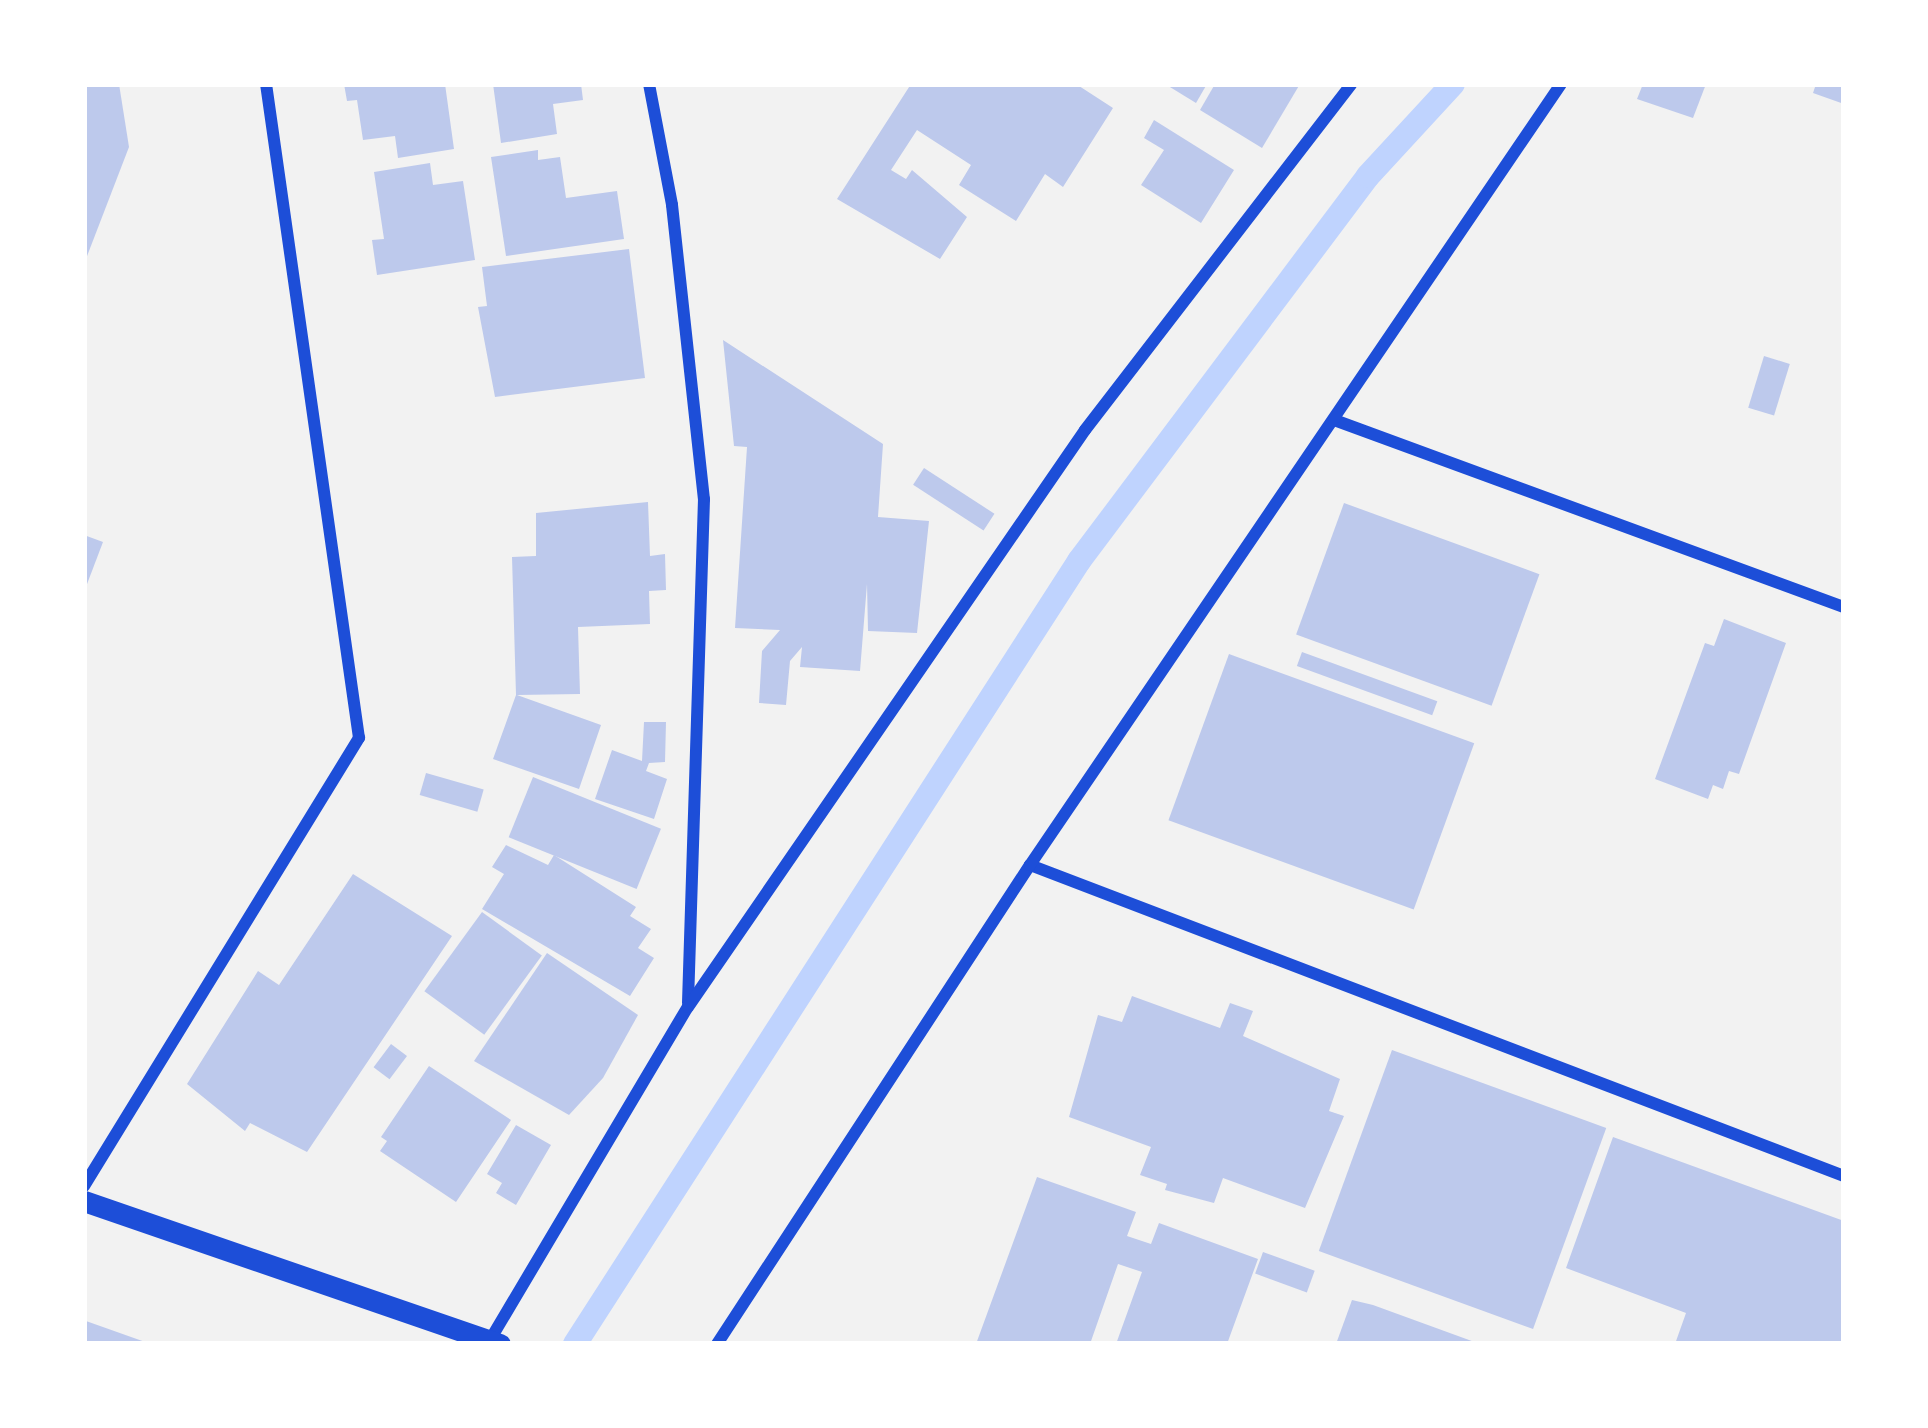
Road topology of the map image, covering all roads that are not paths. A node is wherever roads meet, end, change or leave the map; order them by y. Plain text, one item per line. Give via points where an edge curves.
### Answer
1 (266, 84) edge
2 (650, 84) edge
3 (1352, 84) edge
4 (1561, 84) edge
5 (1337, 421) junction
6 (1844, 607) edge
7 (1030, 865) junction
8 (688, 1007) junction
9 (1844, 1176) edge
10 (84, 1186) edge
11 (84, 1201) edge
12 (495, 1342) edge
13 (717, 1344) edge

1 - 10 street via 359,738
2 - 8 street via 672,206 704,500
3 - 8 street via 1085,430
4 - 5 street
5 - 6 street
5 - 7 street
7 - 9 street
7 - 13 street
8 - 12 street
11 - 12 street

